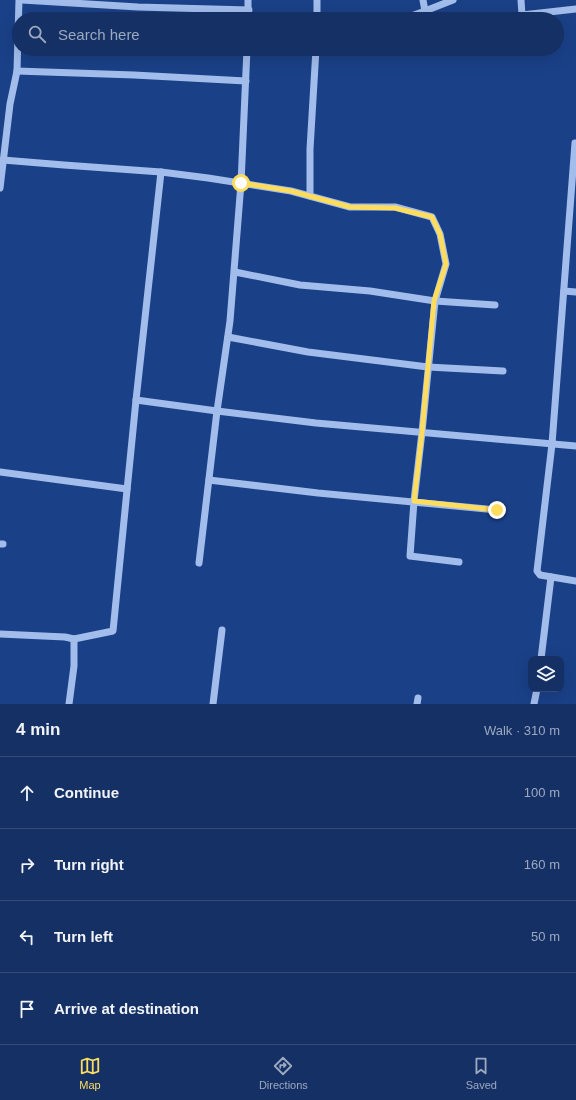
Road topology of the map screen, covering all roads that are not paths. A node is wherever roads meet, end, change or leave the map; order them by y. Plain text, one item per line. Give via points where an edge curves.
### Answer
1 (20, 0) edge
2 (248, 0) edge
3 (317, 0) edge
4 (423, 0) edge
5 (453, 0) edge
6 (521, 0) edge
7 (576, 9) edge
8 (249, 10) joint
9 (425, 10) junction
10 (19, 12) edge
11 (317, 12) edge
12 (420, 12) edge
13 (522, 12) edge
14 (549, 12) edge
15 (18, 56) edge
16 (247, 56) edge
17 (316, 56) edge
18 (17, 71) junction
19 (246, 81) junction
20 (575, 143) edge
21 (575, 159) edge
22 (3, 160) junction
23 (161, 172) junction
24 (241, 183) junction
25 (0, 188) edge
26 (310, 196) junction
27 (572, 225) edge
28 (235, 272) junction
29 (564, 291) junction
30 (576, 292) edge
31 (434, 301) junction
32 (495, 305) dead end
33 (228, 337) junction
34 (428, 367) junction
35 (503, 371) dead end
36 (136, 400) junction
37 (217, 411) junction
38 (422, 432) junction
39 (552, 444) junction
40 (576, 446) edge
41 (0, 472) edge
42 (209, 480) junction
43 (126, 489) junction
44 (414, 501) junction
45 (497, 510) dead end
46 (459, 562) dead end
47 (199, 563) dead end
48 (551, 577) junction
49 (576, 581) edge
50 (222, 630) dead end
51 (0, 634) edge
52 (74, 639) junction
53 (540, 656) edge
54 (537, 692) edge
55 (69, 704) edge
56 (213, 704) edge
57 (534, 704) edge

1 - 8 street
1 - 10 street
2 - 8 street
3 - 11 street
4 - 9 street
5 - 9 street
6 - 13 street
7 - 14 street
9 - 12 street
15 - 18 street
16 - 19 street
17 - 26 street
18 - 19 street
18 - 22 street
19 - 24 street
20 - 21 street
21 - 27 street
22 - 23 street
22 - 25 street
23 - 24 street
23 - 36 street
24 - 26 street
24 - 28 street
26 - 31 street via 350,207 395,208 432,217 440,234 446,264
27 - 29 street
28 - 31 street via 300,285 370,291
28 - 33 street
29 - 30 street
29 - 39 street
31 - 32 street
31 - 34 street
33 - 34 street via 308,352
33 - 37 street
34 - 35 street
34 - 38 street
36 - 37 street
36 - 43 street
37 - 38 street
37 - 42 street
38 - 39 street
38 - 44 street
39 - 40 street
39 - 48 street via 537,571 540,575
41 - 43 street
42 - 44 street
42 - 47 street
43 - 52 street via 113,631
44 - 45 street
44 - 46 street via 410,556
48 - 49 street
48 - 53 street
50 - 56 street
51 - 52 street
52 - 55 street via 74,666
54 - 57 street

